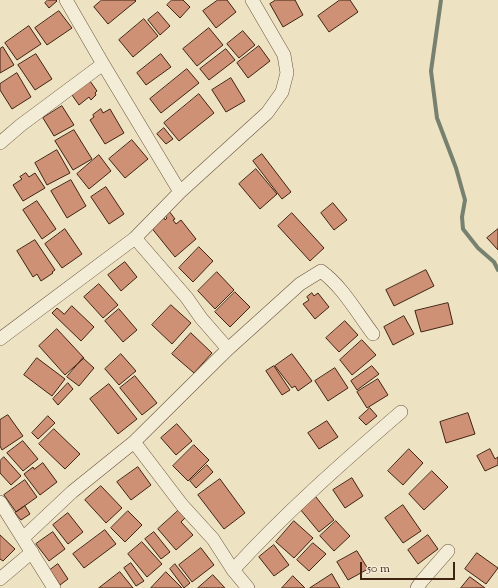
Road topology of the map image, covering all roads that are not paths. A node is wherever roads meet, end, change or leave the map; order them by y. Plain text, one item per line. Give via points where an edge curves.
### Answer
1 (66, 0) edge
2 (252, 0) edge
3 (103, 64) junction
4 (0, 143) edge
5 (180, 192) junction
6 (135, 238) junction
7 (373, 334) dead end
8 (0, 339) edge
9 (228, 349) junction
10 (401, 412) dead end
11 (134, 442) junction
12 (0, 502) edge
13 (23, 538) junction
14 (448, 551) dead end
15 (32, 552) junction
16 (233, 570) junction
17 (0, 579) edge
18 (54, 588) edge
19 (248, 588) edge
20 (417, 588) edge

1 - 3 street
2 - 5 street via 284,55 287,73 282,92 267,113
3 - 4 street via 20,125
3 - 5 street
5 - 6 street
6 - 8 street
6 - 9 street
7 - 9 street via 331,278 321,272 300,284
9 - 11 street
10 - 16 street via 323,480
11 - 13 street via 72,492
11 - 16 street via 182,505 214,539
12 - 13 street
13 - 15 street
14 - 20 street
15 - 17 street
15 - 18 street
16 - 19 street

